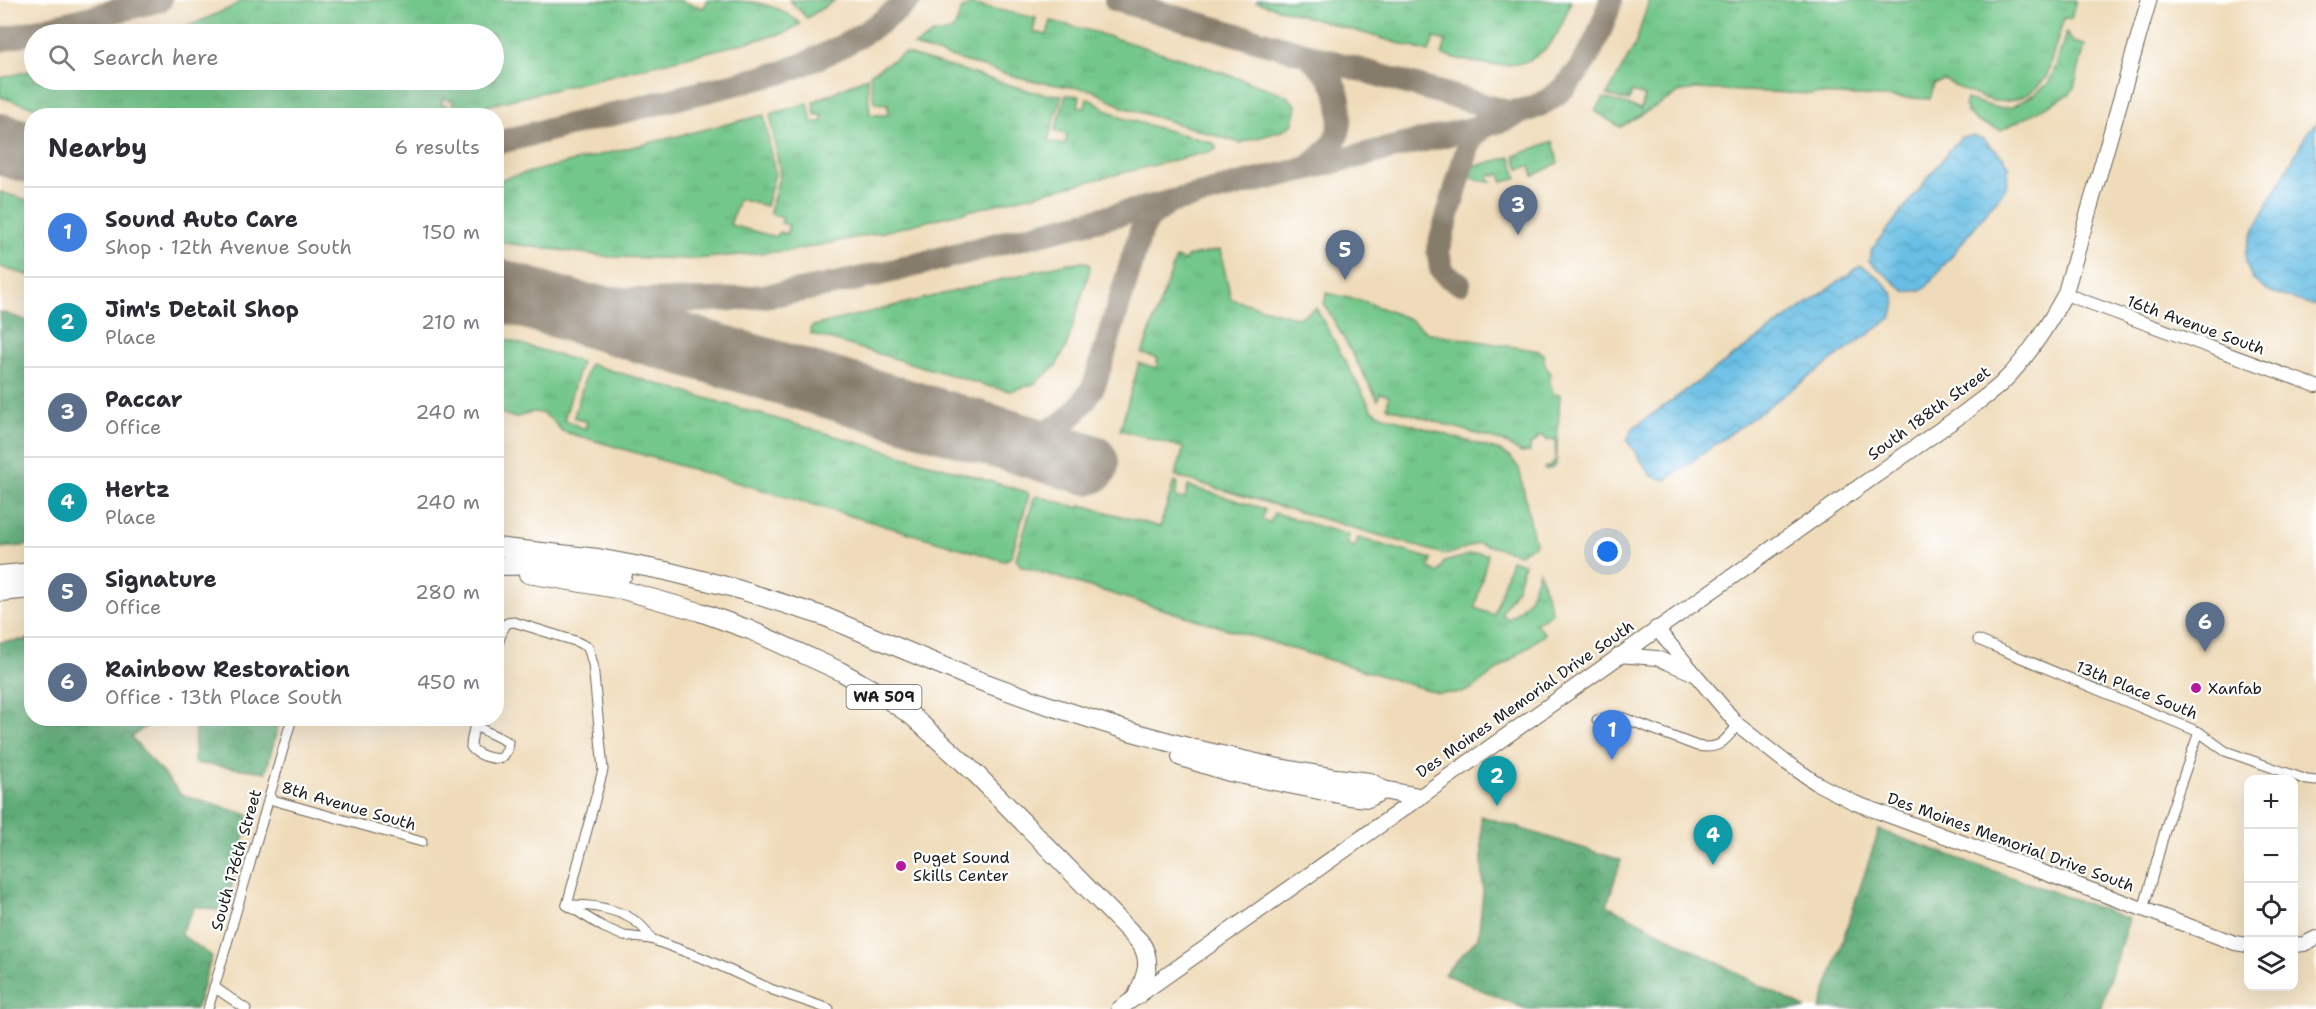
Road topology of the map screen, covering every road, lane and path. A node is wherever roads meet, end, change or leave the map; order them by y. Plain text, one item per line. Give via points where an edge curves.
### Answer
1 (2149, 0) edge
2 (2065, 294) junction
3 (2316, 387) edge
4 (504, 548) edge
5 (504, 567) edge
6 (504, 568) edge
7 (24, 573) edge
8 (0, 575) edge
9 (24, 590) edge
10 (0, 592) edge
11 (504, 626) edge
12 (1656, 628) junction
13 (1978, 640) dead end
14 (1618, 655) junction
15 (1695, 675) junction
16 (1598, 720) dead end
17 (1738, 725) junction
18 (290, 726) edge
19 (2199, 732) junction
20 (2316, 781) edge
21 (1383, 790) junction
22 (1418, 797) junction
23 (268, 799) junction
24 (422, 842) dead end
25 (567, 905) junction
26 (2143, 910) junction
27 (2316, 938) edge
28 (651, 939) junction
29 (2244, 944) edge
30 (2298, 945) edge
31 (214, 987) junction
32 (1137, 996) junction
33 (208, 1009) edge
34 (246, 1009) edge
35 (829, 1009) edge
36 (1119, 1009) edge

1 - 2 main road, South 188th Street
2 - 3 street, 16th Avenue South
2 - 12 main road, South 188th Street via 2033,346 2001,384
4 - 21 highway via 598,558 734,588 813,613 1012,693 1129,731 1274,767 1371,782
5 - 21 highway via 554,565 707,591 798,618 1020,706 1229,772 1349,796 1368,798
6 - 32 highway, WA 509 via 622,590 700,612 840,670 877,692 946,745 1135,936 1148,965
7 - 8 highway
9 - 10 highway
11 - 25 street via 514,622 575,641 588,647 593,664 603,770
12 - 14 main road, Des Moines Memorial Drive South
12 - 15 main road, Des Moines Memorial Drive South
13 - 19 street, 13th Place South
14 - 15 main road via 1656,658
14 - 22 main road, Des Moines Memorial Drive South
15 - 17 main road, Des Moines Memorial Drive South
16 - 17 street via 1621,717 1708,748 1722,744
17 - 26 main road, Des Moines Memorial Drive South via 1818,784 1855,803
18 - 23 street, South 176th Street
19 - 20 street, 13th Place South via 2225,751
19 - 26 street via 2168,820
21 - 22 highway
22 - 32 main road, Des Moines Memorial Drive South
23 - 24 street, 8th Avenue South
23 - 31 street, South 176th Street
25 - 28 street via 624,936
25 - 28 street via 590,904 626,916 646,929
26 - 29 main road, Des Moines Memorial Drive South
27 - 30 main road
28 - 35 street via 772,990
31 - 33 street, South 176th Street
31 - 34 street
32 - 36 main road, Des Moines Memorial Drive South

